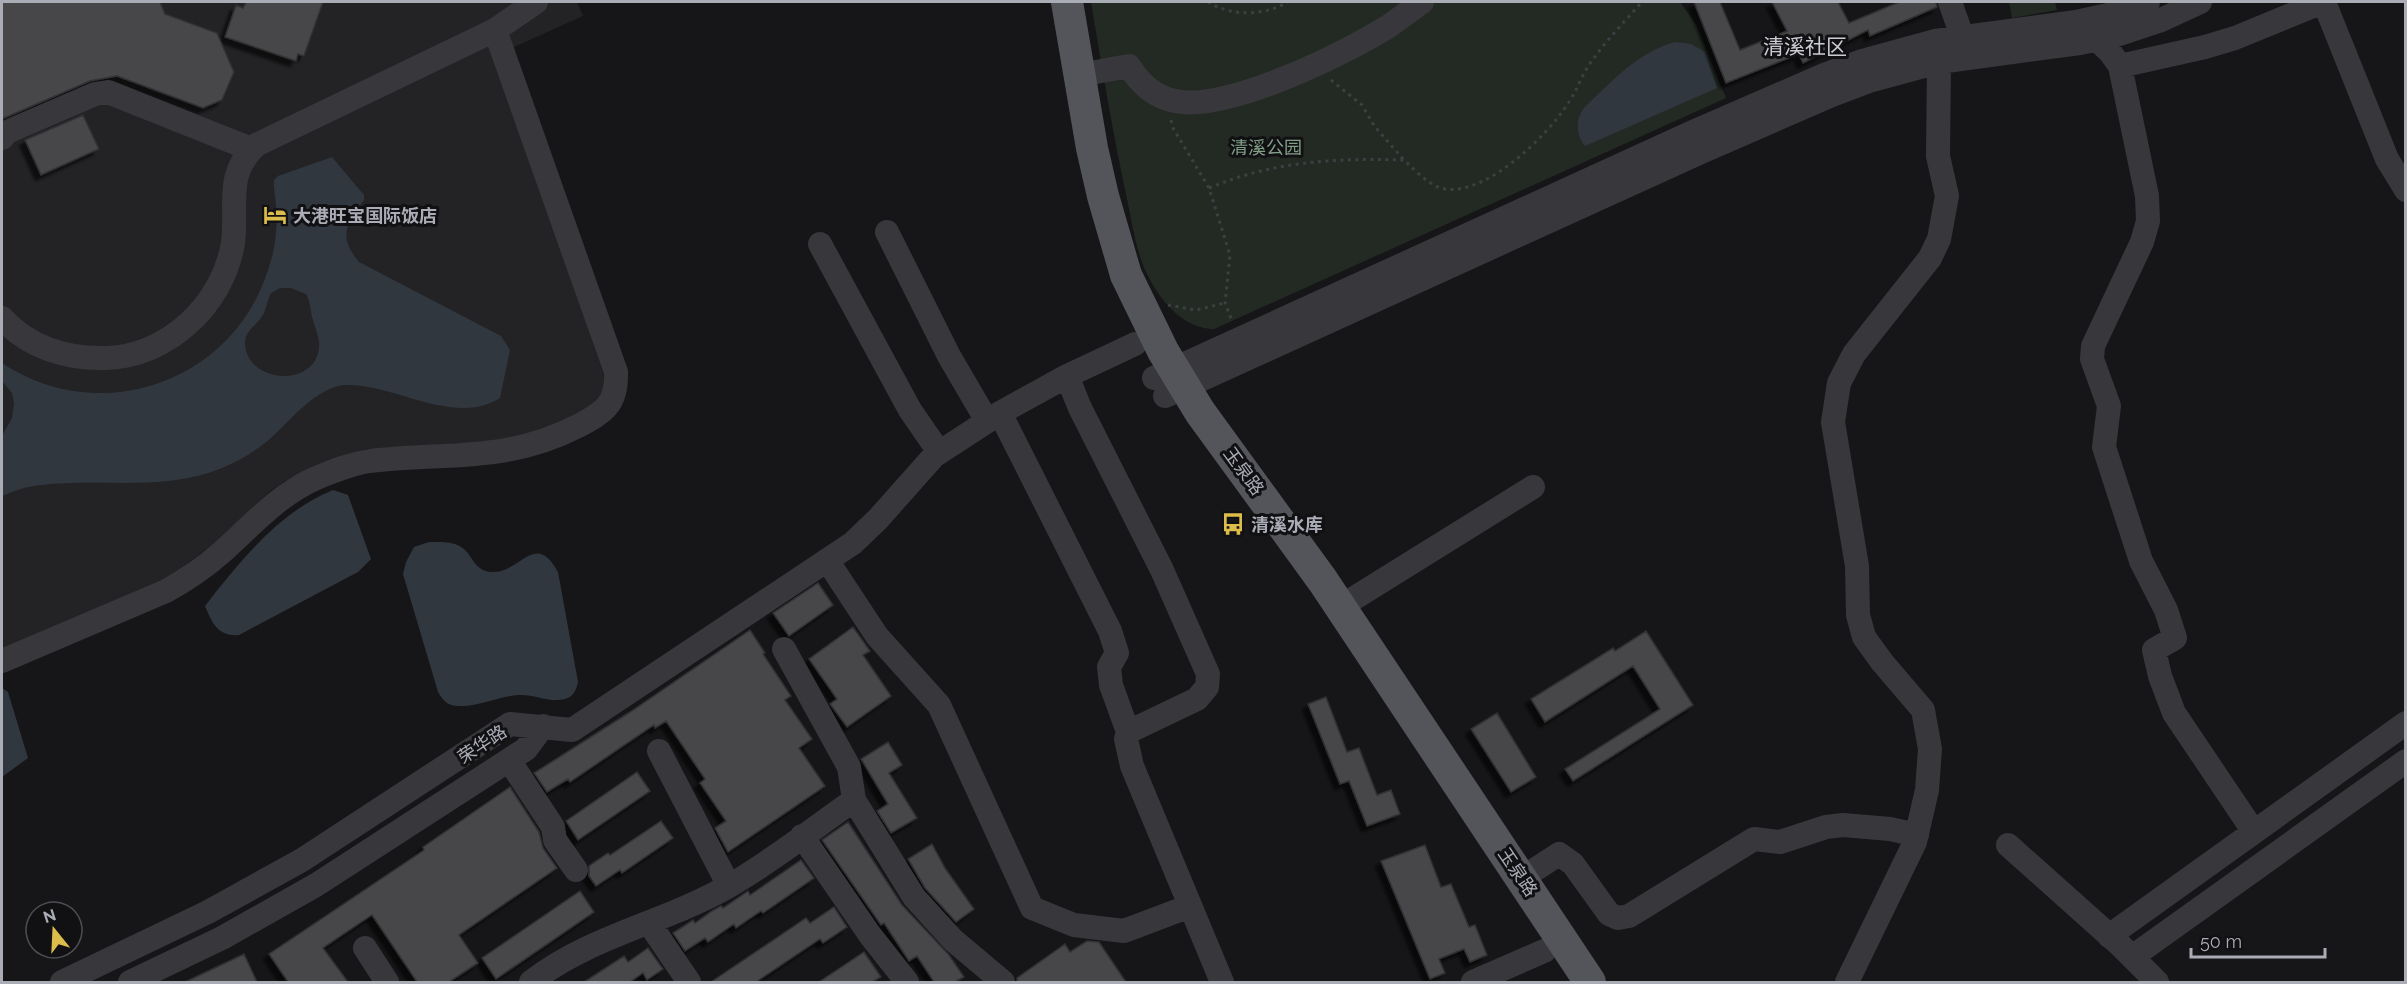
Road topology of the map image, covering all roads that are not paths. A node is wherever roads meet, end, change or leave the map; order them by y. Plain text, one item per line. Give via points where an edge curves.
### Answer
1 (536, 2) edge
2 (1046, 2) edge
3 (1067, 2) edge
4 (1422, 2) edge
5 (1950, 2) edge
6 (2148, 2) edge
7 (2200, 2) edge
8 (2323, 2) edge
9 (2138, 28) junction
10 (495, 30) junction
11 (1962, 36) junction
12 (2096, 39) junction
13 (1939, 62) junction
14 (2120, 66) junction
15 (1079, 75) junction
16 (2, 138) edge
17 (251, 149) junction
18 (2406, 190) edge
19 (887, 232) dead end
20 (820, 244) dead end
21 (2, 318) edge
22 (1135, 344) junction
23 (1066, 376) junction
24 (1169, 383) junction
25 (994, 417) junction
26 (939, 452) junction
27 (1533, 487) dead end
28 (827, 560) junction
29 (1341, 607) junction
30 (784, 649) dead end
31 (2, 661) edge
32 (2406, 723) edge
33 (543, 726) junction
34 (1128, 732) junction
35 (659, 751) dead end
36 (509, 760) junction
37 (2406, 761) edge
38 (854, 800) junction
39 (2254, 832) junction
40 (1917, 835) junction
41 (802, 836) junction
42 (2008, 845) dead end
43 (576, 870) dead end
44 (1522, 878) junction
45 (729, 886) junction
46 (1190, 906) junction
47 (649, 923) junction
48 (2109, 936) junction
49 (365, 948) dead end
50 (1544, 951) junction
51 (2132, 957) junction
52 (62, 982) edge
53 (130, 982) edge
54 (387, 982) edge
55 (531, 982) edge
56 (689, 982) edge
57 (907, 982) edge
58 (1003, 982) edge
59 (1222, 982) edge
60 (1473, 982) edge
61 (1565, 982) edge
62 (1590, 982) edge
63 (1847, 982) edge
64 (2157, 982) edge

1 - 10 street
2 - 22 main road, 玉泉路 via 1082,201 1106,283
3 - 15 main road, 玉泉路
4 - 15 street via 1388,26 1315,64 1229,98 1183,102 1164,98 1145,87 1129,66
5 - 11 street
6 - 11 street via 2076,22
7 - 9 street
8 - 14 street via 2235,38
8 - 18 street via 2387,159
9 - 12 street
9 - 14 street
10 - 17 street
10 - 31 street via 616,372 615,392 604,413 552,439 511,451 368,461 329,473 275,502 215,558 166,591
11 - 24 street via 1902,49 1824,75 1693,132 1239,339
12 - 13 street
12 - 14 street
13 - 24 street via 1869,81 1799,109
13 - 40 street via 1938,156 1947,196 1939,239 1929,258 1854,354 1839,383 1833,423 1857,566 1858,615 1864,637 1925,715 1929,770
14 - 39 street via 2148,208 2142,242 2093,346 2092,359 2109,406 2104,447 2141,561 2166,610 2175,638 2154,650 2167,695 2185,732
15 - 24 main road, 玉泉路 via 1105,206 1126,275
16 - 17 street via 7,132 108,92
17 - 21 street via 235,178 233,242 223,277 204,308 177,333 127,355 90,358 36,344
19 - 25 street via 949,356
20 - 26 street via 910,410
22 - 23 street
22 - 24 main road, 玉泉路
23 - 25 street
23 - 34 street via 1162,570 1208,674 1207,687 1197,699
24 - 29 main road, 玉泉路
24 - 50 main road, 玉泉路
25 - 26 street
25 - 34 street via 1110,631 1117,653 1109,667 1111,685
26 - 28 street via 853,543
27 - 29 street
28 - 33 street via 572,730
28 - 46 street via 876,636 939,705 1032,908 1074,925 1124,931
29 - 44 main road, 玉泉路
30 - 38 street via 849,766
32 - 39 street
33 - 36 street, 荣华路 via 526,749
33 - 52 street, 荣华路 via 510,724 292,865 208,912
34 - 46 street via 1132,766
35 - 45 street
36 - 43 street
36 - 53 street, 荣华路 via 307,891
37 - 51 street
38 - 41 street
38 - 58 street via 914,897 952,940
39 - 48 street
40 - 44 street via 1890,828 1843,825 1780,842 1754,839 1629,916 1618,918 1609,915 1573,864 1559,854
40 - 63 street
41 - 45 street
41 - 57 street
42 - 48 street
44 - 62 main road, 玉泉路
45 - 47 street
46 - 59 street
47 - 55 street via 580,950
47 - 56 street
48 - 51 street
49 - 54 street
50 - 60 street
50 - 61 main road, 玉泉路
51 - 64 street

